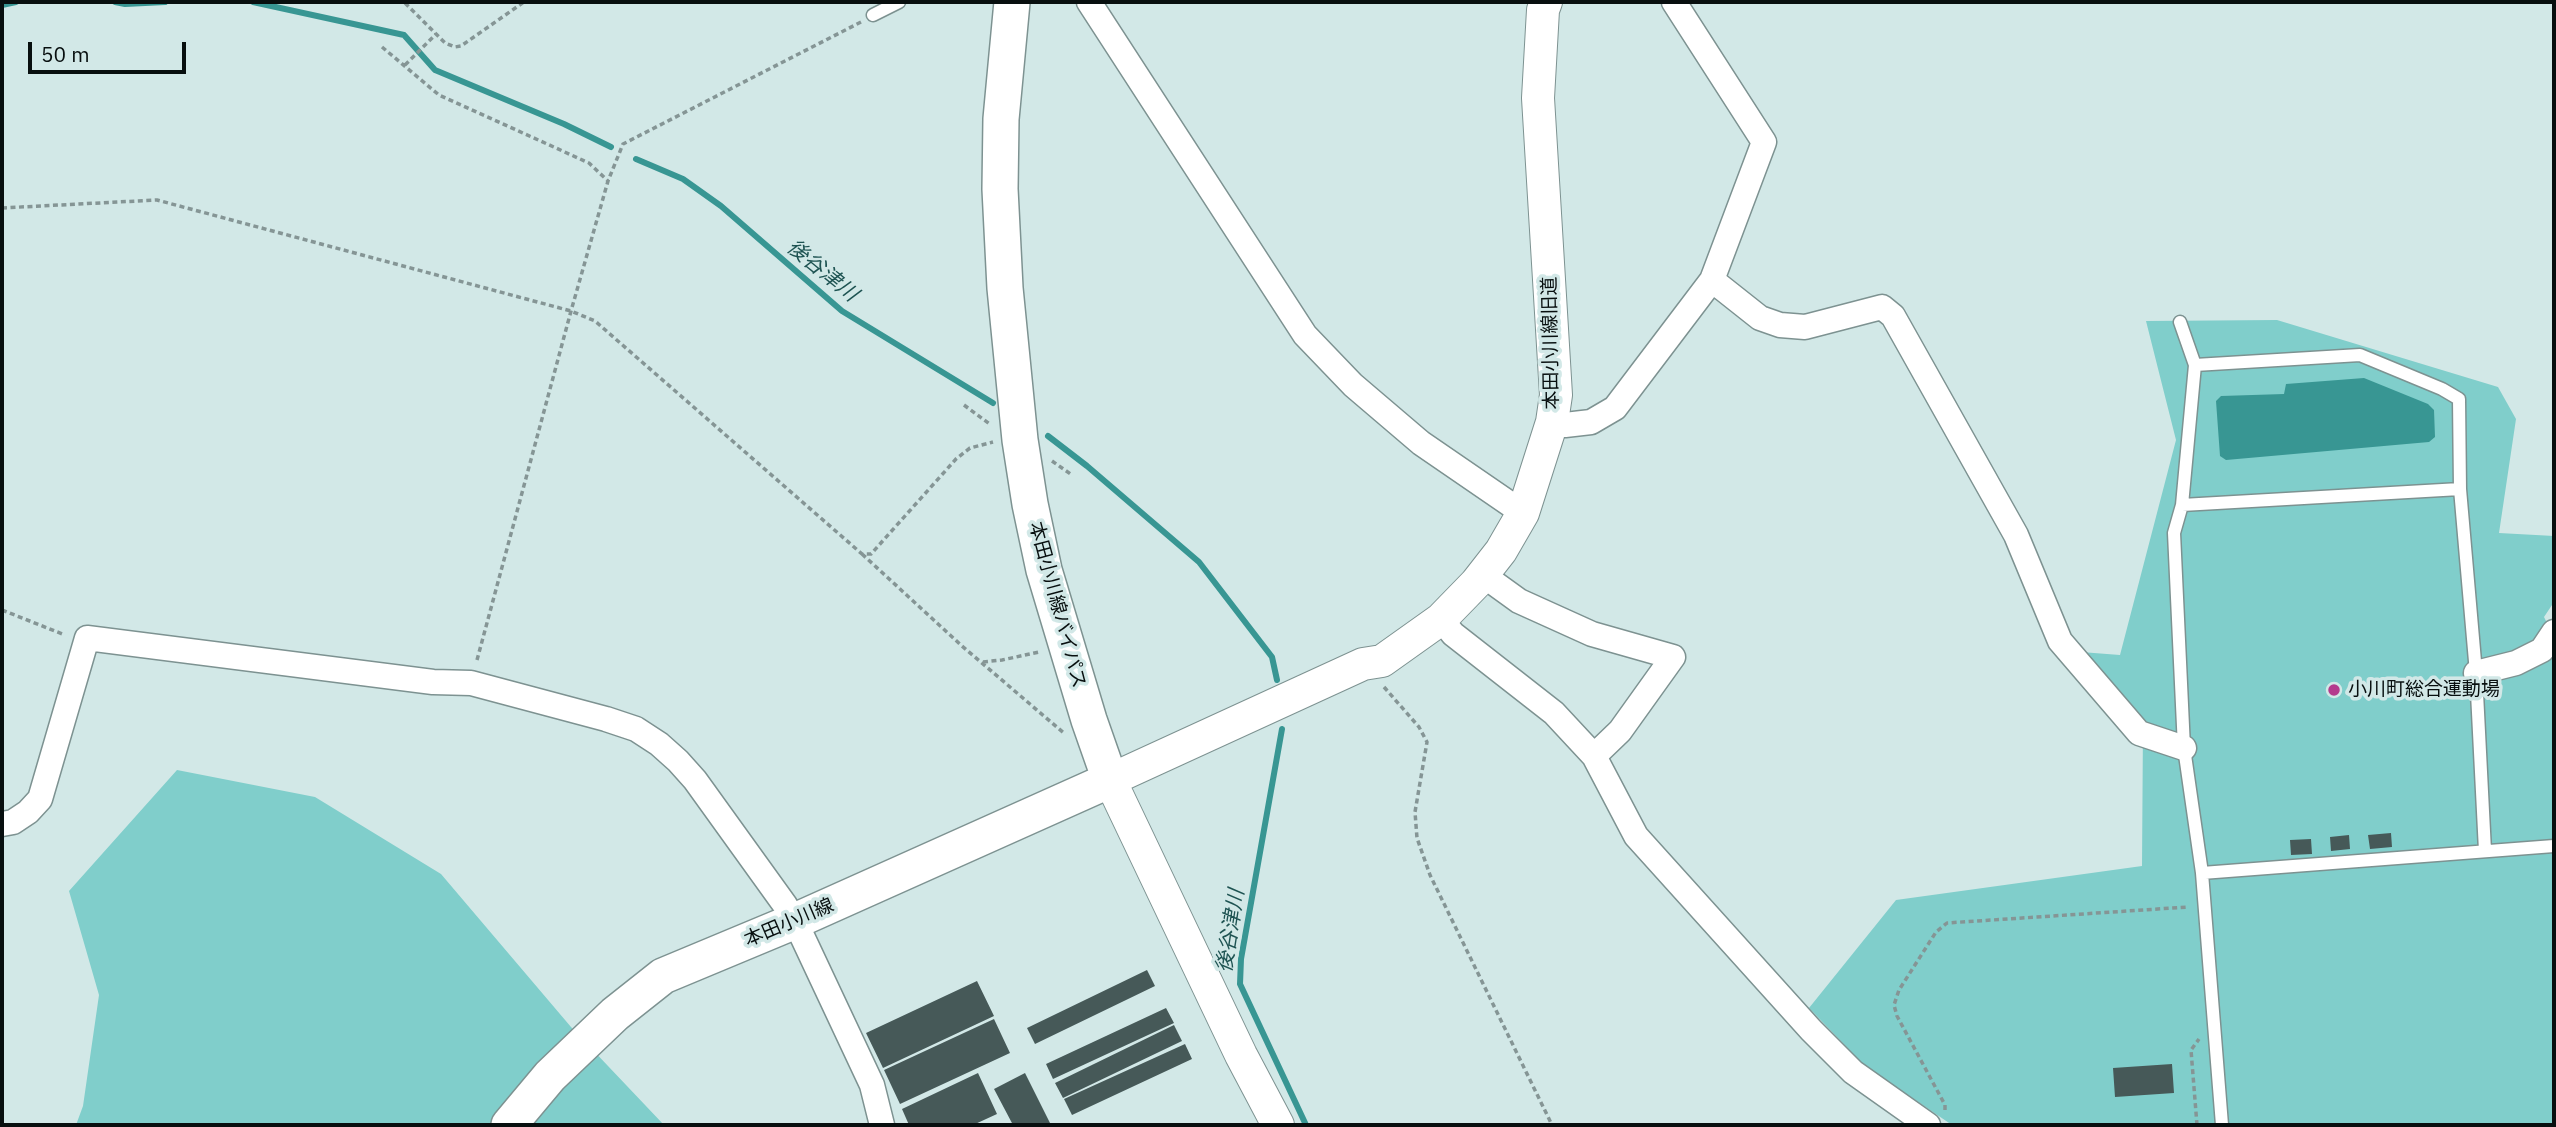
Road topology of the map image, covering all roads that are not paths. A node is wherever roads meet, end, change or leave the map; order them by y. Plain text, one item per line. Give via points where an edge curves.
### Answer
1 (899, 2) edge
2 (1012, 2) edge
3 (1089, 2) edge
4 (1546, 2) edge
5 (1674, 2) edge
6 (873, 15) road end
7 (1712, 280) junction
8 (2180, 322) dead end
9 (2195, 365) junction
10 (1552, 422) junction
11 (2460, 489) junction
12 (2182, 505) junction
13 (1522, 513) junction
14 (1483, 575) junction
15 (1441, 619) junction
16 (2554, 632) edge
17 (2476, 673) junction
18 (2184, 748) junction
19 (1594, 757) junction
20 (1110, 780) junction
21 (2, 824) edge
22 (2554, 846) edge
23 (2485, 851) junction
24 (2202, 873) junction
25 (795, 921) junction
26 (1937, 1120) edge
27 (509, 1125) edge
28 (882, 1125) edge
29 (1278, 1125) edge
30 (2222, 1125) edge

1 - 6 lane
2 - 20 main road, 本田小川線バイパス via 1001,118 1000,189 1011,440 1044,570
3 - 13 street via 1305,335 1353,385 1422,443
4 - 10 street, 本田小川線旧道 via 1538,98 1556,395
5 - 7 street via 1764,142
7 - 10 street via 1615,408 1591,422
7 - 18 street via 1760,317 1780,325 1805,327 1882,307 1893,316 2016,535 2060,641 2139,733
8 - 9 lane
9 - 11 lane via 2360,355 2442,389 2459,400
9 - 12 lane
10 - 13 street, 本田小川線旧道
11 - 12 lane
11 - 17 lane
12 - 18 lane via 2174,533
13 - 14 street, 本田小川線旧道
14 - 15 street, 本田小川線旧道
14 - 19 street via 1519,601 1592,634 1673,657 1620,731
15 - 19 street via 1453,634 1554,713
15 - 20 street, 本田小川線旧道 via 1382,661 1363,664
16 - 17 street via 2542,650 2516,663
17 - 23 lane
18 - 24 lane
19 - 26 street via 1636,836 1811,1030 1853,1072
20 - 25 main road, 本田小川線
20 - 29 street, 本田小川線バイパス
21 - 25 street via 13,822 40,799 88,638 471,683 606,719 636,729 659,744 695,780
22 - 23 lane
23 - 24 lane
24 - 30 lane
25 - 27 main road, 本田小川線 via 663,976 550,1076
25 - 28 street via 872,1085

